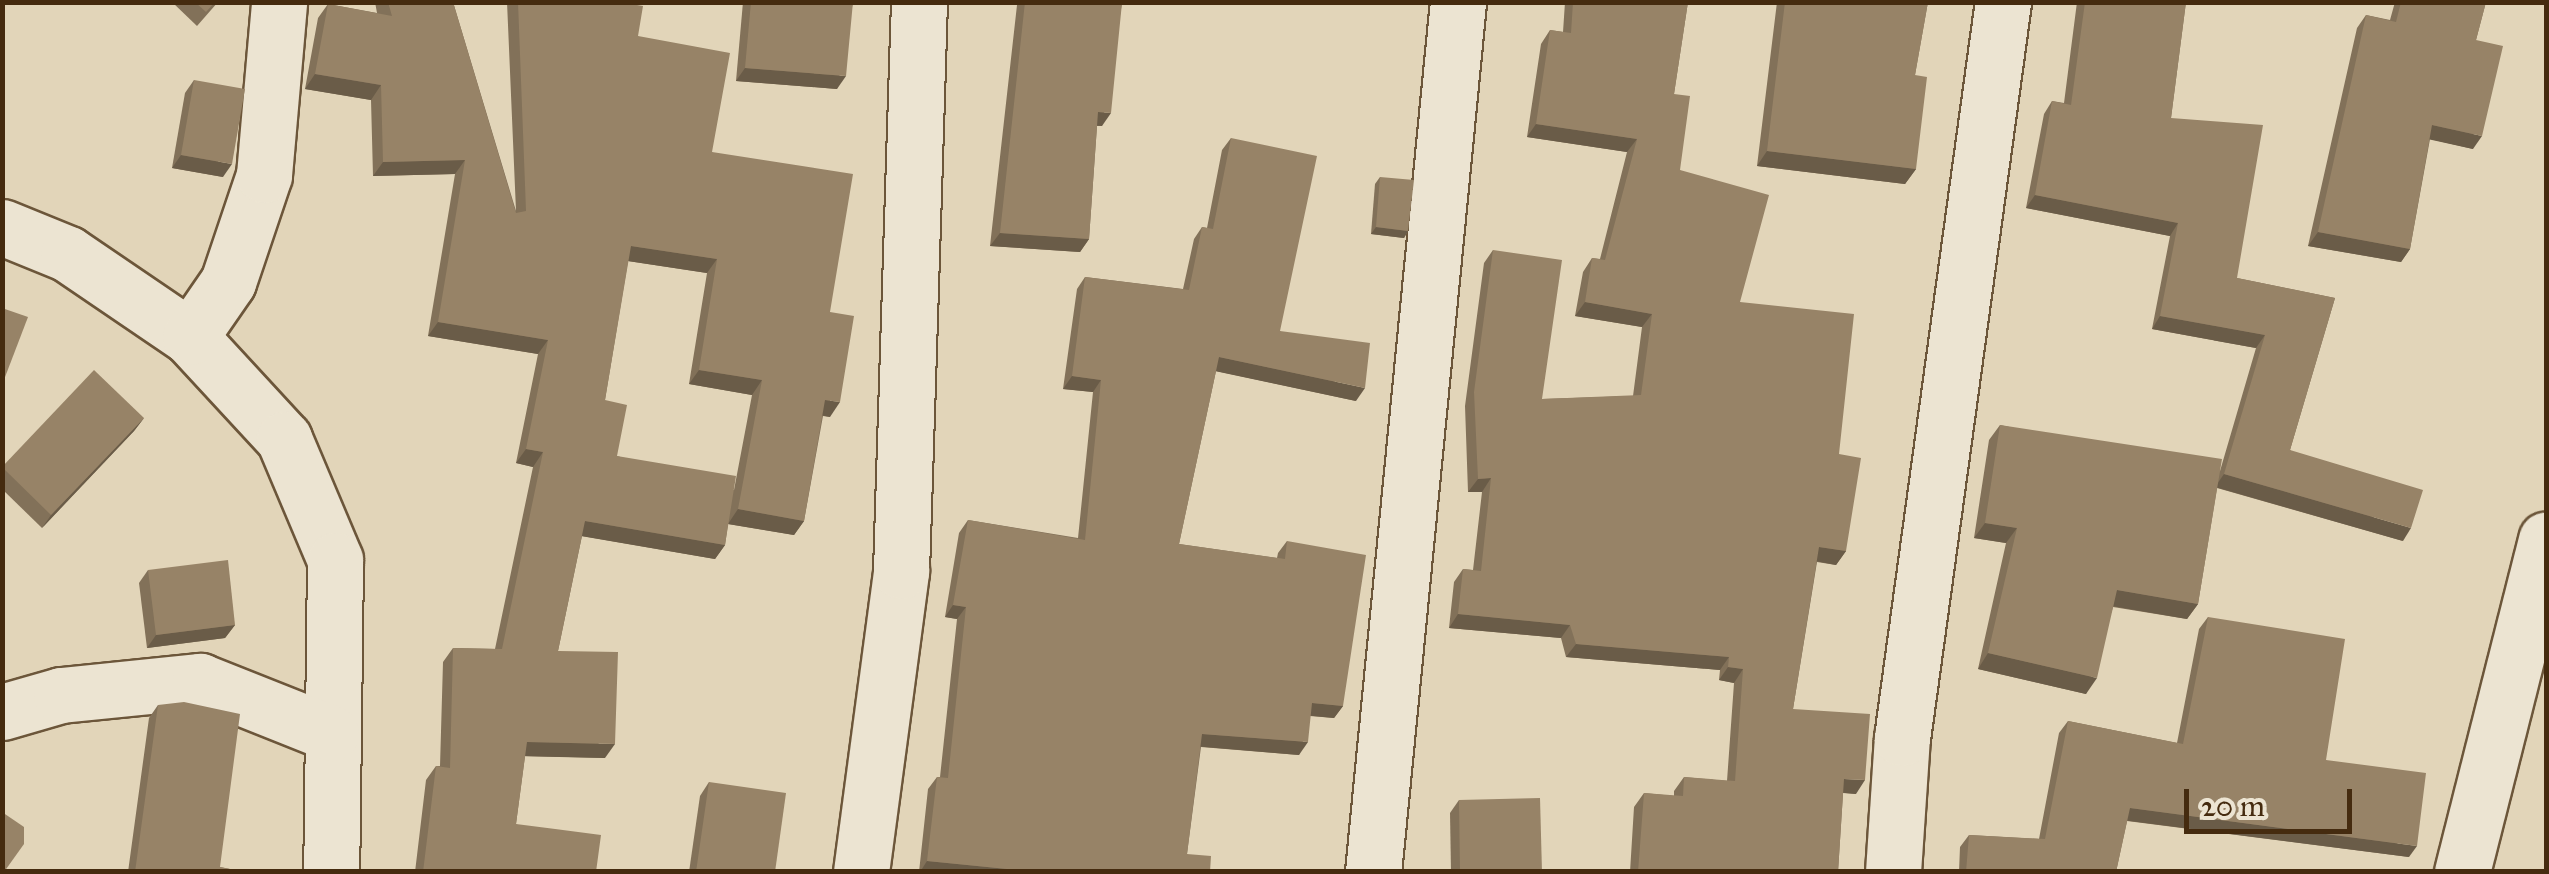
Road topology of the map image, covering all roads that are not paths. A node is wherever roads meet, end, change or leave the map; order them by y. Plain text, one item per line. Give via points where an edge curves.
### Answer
1 (279, 2) edge
2 (918, 2) edge
3 (1458, 2) edge
4 (2003, 2) edge
5 (2, 227) edge
6 (190, 337) junction
7 (2546, 539) edge
8 (2, 712) edge
9 (330, 734) junction
10 (331, 872) edge
11 (861, 872) edge
12 (1373, 872) edge
13 (1892, 872) edge
14 (2462, 872) edge

1 - 6 street via 264,175 228,282
2 - 11 street via 901,570
3 - 12 street
4 - 13 street via 1902,738
5 - 6 street via 68,254
6 - 9 street via 284,439 336,560
7 - 14 street
8 - 9 street via 60,695 200,681
9 - 10 street

